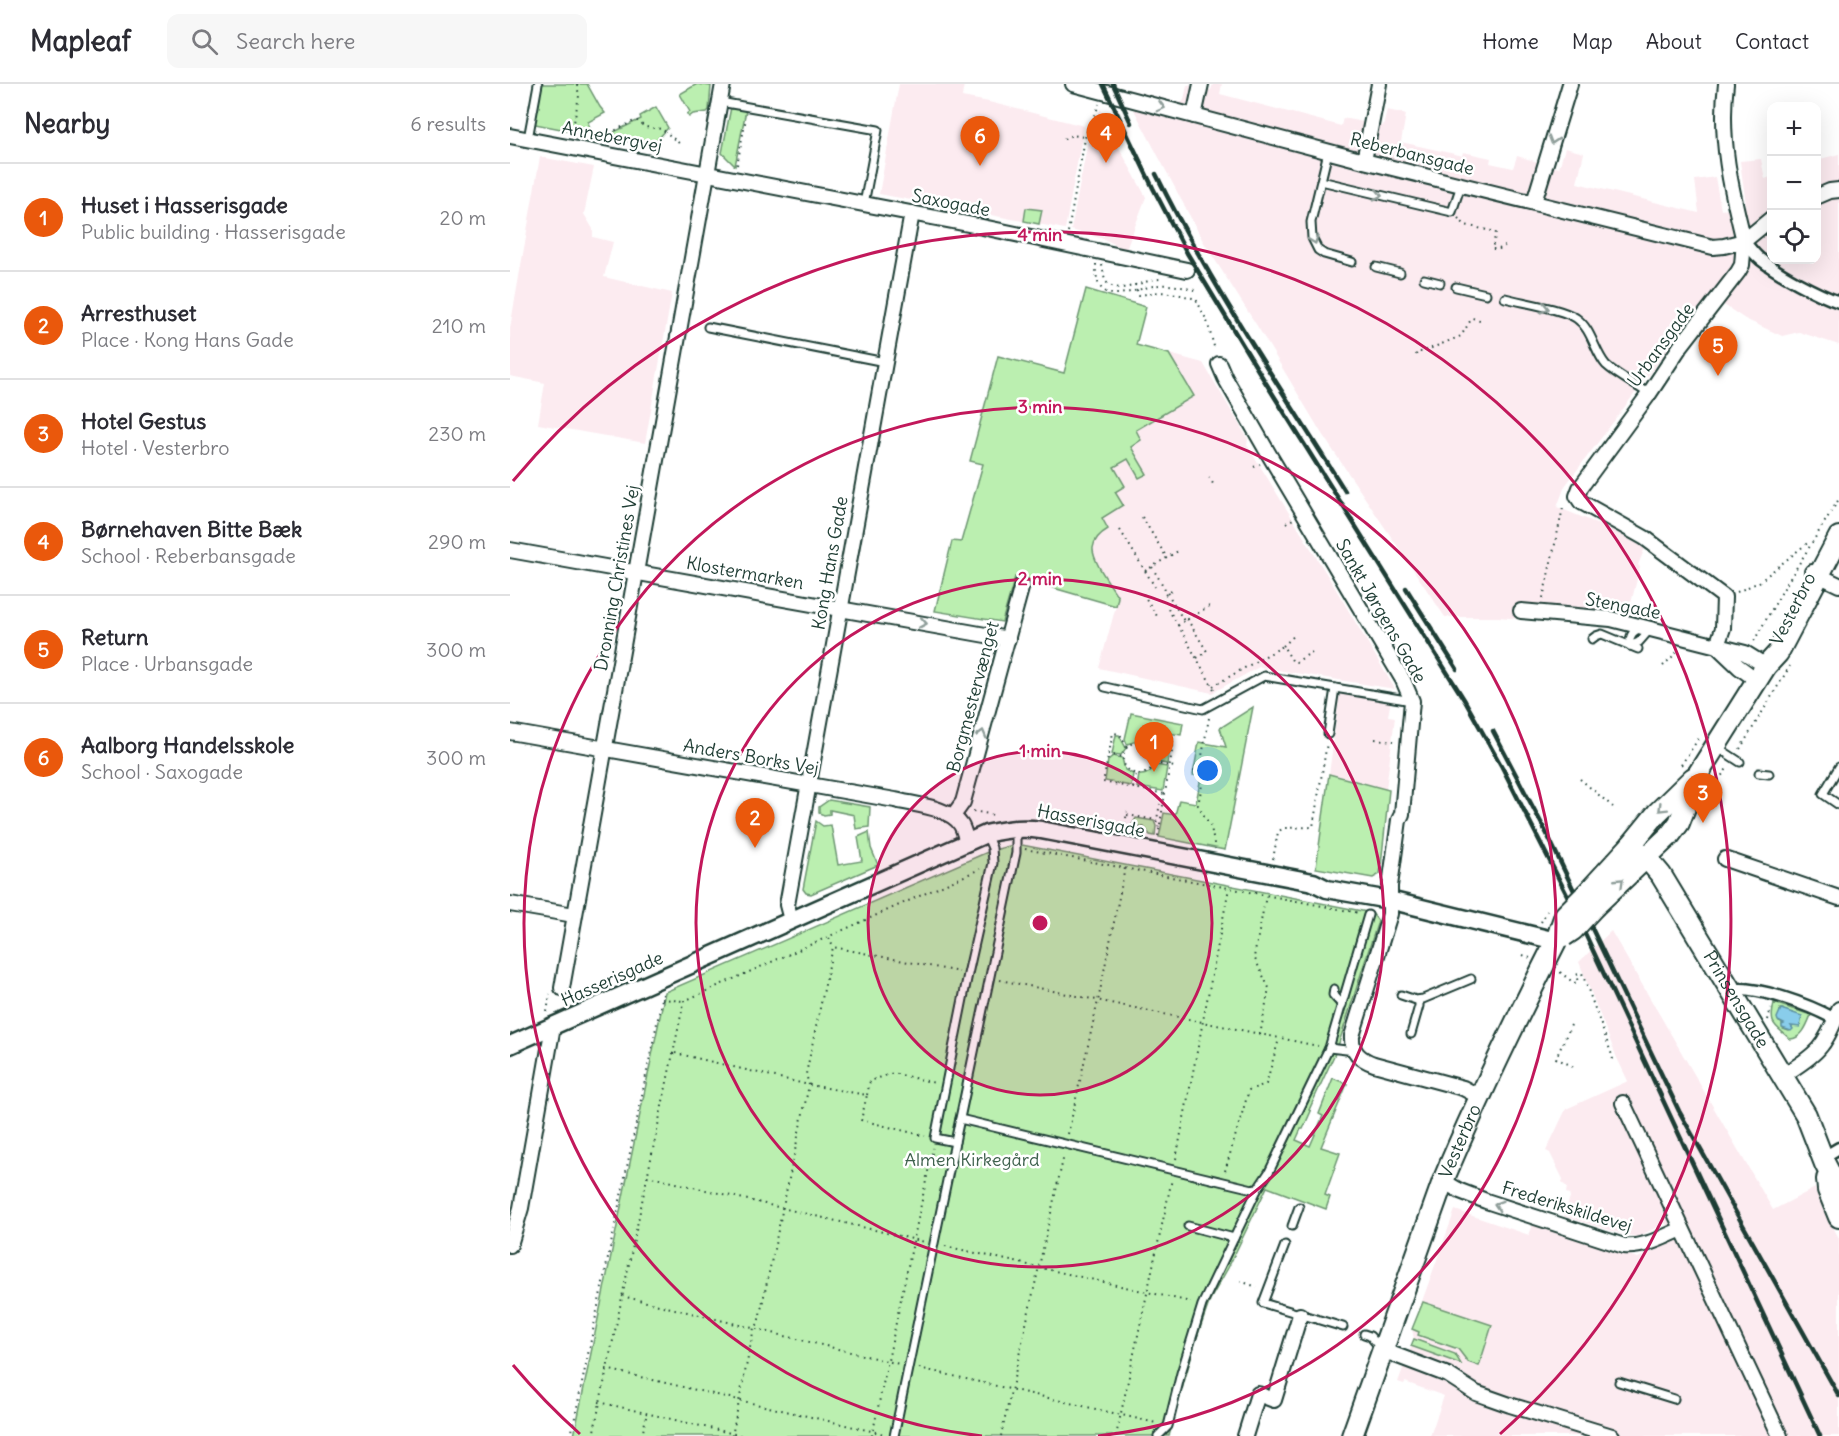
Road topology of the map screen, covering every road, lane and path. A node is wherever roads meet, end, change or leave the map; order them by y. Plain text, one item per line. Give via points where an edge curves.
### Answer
1 (538, 84) edge
2 (577, 84) edge
3 (723, 84) edge
4 (1073, 84) edge
5 (1201, 84) edge
6 (1379, 84) edge
7 (1570, 84) edge
8 (1726, 84) edge
9 (1100, 99) dead end
10 (720, 102) junction
11 (748, 106) junction
12 (1194, 116) junction
13 (610, 133) dead end
14 (510, 136) edge
15 (1085, 137) junction
16 (528, 139) junction
17 (1064, 139) dead end
18 (680, 144) dead end
19 (569, 147) junction
20 (1328, 152) junction
21 (1364, 161) junction
22 (707, 174) junction
23 (735, 180) junction
24 (1322, 181) junction
25 (1461, 185) junction
26 (1839, 190) edge
27 (1821, 195) edge
28 (1534, 202) junction
29 (864, 204) junction
30 (1452, 212) junction
31 (912, 213) junction
32 (1767, 222) edge
33 (1744, 241) junction
34 (1066, 244) junction
35 (1505, 246) dead end
36 (1103, 261) dead end
37 (1352, 262) dead end
38 (1096, 265) dead end
39 (1376, 267) dead end
40 (1186, 270) dead end
41 (1400, 273) dead end
42 (1163, 279) dead end
43 (1424, 279) dead end
44 (1440, 283) dead end
45 (1135, 284) junction
46 (1101, 286) junction
47 (1456, 287) dead end
48 (1096, 291) dead end
49 (1137, 291) junction
50 (1198, 291) dead end
51 (1486, 294) dead end
52 (1505, 298) dead end
53 (1839, 302) edge
54 (1480, 320) dead end
55 (708, 327) dead end
56 (1416, 355) dead end
57 (885, 362) junction
58 (1219, 364) joint
59 (1648, 393) junction
60 (1209, 477) dead end
61 (1215, 487) dead end
62 (1577, 496) junction
63 (1839, 499) edge
64 (1142, 517) dead end
65 (1839, 521) edge
66 (1120, 530) dead end
67 (1839, 537) edge
68 (1810, 541) dead end
69 (510, 550) edge
70 (1178, 551) dead end
71 (1167, 558) junction
72 (1152, 567) junction
73 (1145, 571) junction
74 (637, 572) junction
75 (1816, 573) junction
76 (1022, 585) dead end
77 (1839, 585) edge
78 (1155, 587) dead end
79 (1173, 590) dead end
80 (1143, 594) dead end
81 (1165, 595) dead end
82 (1724, 597) junction
83 (1213, 604) dead end
84 (840, 608) junction
85 (1168, 609) dead end
86 (1521, 611) dead end
87 (1540, 612) junction
88 (1156, 616) dead end
89 (1186, 620) junction
90 (1178, 625) junction
91 (1644, 626) junction
92 (1296, 634) dead end
93 (1687, 638) junction
94 (1008, 639) junction
95 (1592, 639) dead end
96 (1752, 644) dead end
97 (1283, 646) junction
98 (1629, 646) junction
99 (1717, 646) junction
100 (1638, 649) dead end
101 (1312, 652) dead end
102 (1197, 658) junction
103 (1795, 658) dead end
104 (1663, 666) dead end
105 (1762, 674) junction
106 (1104, 687) dead end
107 (1335, 688) junction
108 (1412, 701) junction
109 (1217, 703) junction
110 (510, 732) edge
111 (1328, 734) joint
112 (1376, 740) dead end
113 (1407, 743) junction
114 (1173, 745) dead end
115 (1127, 747) junction
116 (1716, 747) junction
117 (605, 749) junction
118 (1108, 754) junction
119 (1123, 757) junction
120 (1737, 760) junction
121 (1154, 763) junction
122 (1169, 766) junction
123 (1175, 767) dead end
124 (1839, 767) edge
125 (1193, 771) dead end
126 (1208, 773) junction
127 (1759, 773) dead end
128 (1136, 774) junction
129 (1769, 774) dead end
130 (1580, 779) dead end
131 (808, 785) junction
132 (1133, 788) junction
133 (1165, 794) junction
134 (1708, 794) dead end
135 (1160, 804) dead end
136 (1839, 805) edge
137 (1613, 807) dead end
138 (1127, 812) dead end
139 (995, 815) dead end
140 (953, 816) junction
141 (1157, 820) junction
142 (1016, 828) junction
143 (986, 834) junction
144 (967, 843) junction
145 (1016, 850) junction
146 (1638, 851) junction
147 (1725, 859) dead end
148 (993, 863) junction
149 (1215, 864) junction
150 (1125, 868) junction
151 (1271, 874) junction
152 (1229, 888) junction
153 (1266, 895) junction
154 (1839, 898) edge
155 (1389, 900) junction
156 (510, 904) edge
157 (1550, 908) dead end
158 (574, 915) junction
159 (1368, 915) joint
160 (1544, 915) dead end
161 (791, 920) junction
162 (1560, 936) junction
163 (828, 937) junction
164 (833, 947) junction
165 (968, 974) junction
166 (1564, 974) dead end
167 (989, 978) junction
168 (1471, 979) dead end
169 (562, 988) dead end
170 (1730, 988) junction
171 (1334, 989) dead end
172 (1401, 995) dead end
173 (1419, 1000) junction
174 (684, 1001) junction
175 (1098, 1001) junction
176 (1342, 1005) junction
177 (1838, 1016) edge
178 (1203, 1023) junction
179 (1572, 1025) dead end
180 (553, 1026) junction
181 (1411, 1034) dead end
182 (1260, 1035) junction
183 (1279, 1039) junction
184 (510, 1045) edge
185 (1329, 1048) junction
186 (1355, 1052) junction
187 (674, 1053) junction
188 (1611, 1063) dead end
189 (1574, 1067) dead end
190 (1782, 1076) junction
191 (809, 1085) junction
192 (947, 1085) junction
193 (867, 1095) junction
194 (1480, 1097) junction
195 (1623, 1103) dead end
196 (960, 1119) junction
197 (935, 1138) junction
198 (955, 1142) junction
199 (1066, 1143) junction
200 (1829, 1157) edge
201 (1174, 1170) junction
202 (647, 1176) junction
203 (1222, 1180) junction
204 (1443, 1181) junction
205 (1257, 1190) junction
206 (1839, 1191) edge
207 (1299, 1207) dead end
208 (782, 1209) junction
209 (1839, 1217) edge
210 (1188, 1226) dead end
211 (1292, 1226) dead end
212 (1682, 1229) junction
213 (1234, 1238) junction
214 (913, 1239) junction
215 (933, 1244) junction
216 (510, 1245) edge
217 (1285, 1245) dead end
218 (1039, 1268) junction
219 (1240, 1281) dead end
220 (1148, 1292) junction
221 (1268, 1292) junction
222 (622, 1296) junction
223 (1202, 1305) junction
224 (1300, 1315) junction
225 (1343, 1327) dead end
226 (754, 1328) junction
227 (1364, 1335) dead end
228 (1382, 1350) junction
229 (887, 1361) junction
230 (908, 1366) junction
231 (606, 1369) junction
232 (1619, 1382) dead end
233 (1012, 1390) junction
234 (1674, 1399) dead end
235 (739, 1400) junction
236 (599, 1402) junction
237 (647, 1413) junction
238 (1121, 1415) junction
239 (1168, 1426) junction
240 (873, 1431) junction
241 (732, 1435) edge
242 (571, 1436) edge
243 (593, 1436) edge
244 (642, 1436) edge
245 (742, 1436) edge
246 (872, 1436) edge
247 (894, 1436) edge
248 (1001, 1436) edge
249 (1116, 1436) edge
250 (1158, 1436) edge
251 (1245, 1436) edge
252 (1352, 1436) edge
253 (1612, 1436) edge
254 (1780, 1436) edge

1 - 16 lane
2 - 19 path via 579,96
3 - 10 street, Dronning Christines Vej
4 -> 12 street, Reberbansgade
5 - 12 street
6 - 21 street
7 -> 28 street
8 - 33 street via 1728,171
9 - 15 path
10 - 11 lane
10 - 22 street, Dronning Christines Vej
11 - 23 path
11 - 29 lane via 878,130
12 - 20 street, Reberbansgade
13 - 18 path via 636,120 645,127 662,129
14 - 16 street, Annebergvej
15 - 17 path via 1072,135
15 - 34 path
16 - 19 street, Annebergvej
19 - 22 street, Annebergvej
20 - 21 street, Reberbansgade
20 - 24 lane
21 - 25 street, Reberbansgade
22 - 23 street, Saxogade
22 - 74 street, Dronning Christines Vej
23 - 29 street, Saxogade
24 -> 30 lane
24 -> 37 lane via 1310,230 1314,243 1324,254
25 - 28 street, Reberbansgade
25 - 30 lane
26 - 27 street
28 - 33 street, Reberbansgade via 1713,247
29 - 31 street, Saxogade
30 - 35 path via 1465,225 1496,232 1492,249
31 - 34 street, Saxogade
31 - 57 street, Kong Hans Gade
32 - 33 street
33 - 53 street via 1759,258 1787,276
33 - 59 street, Urbansgade via 1738,272
34 - 40 street, Saxogade
36 - 45 path via 1103,276 1108,284 1120,289
38 - 46 path
39 - 41 lane
42 - 45 path
43 - 44 lane
45 - 49 path
46 - 48 path
46 - 49 path via 1112,294
47 - 51 lane
49 - 50 path via 1163,285
49 - 58 path via 1138,296 1157,291 1196,299 1207,321
52 -> 59 lane via 1571,315 1582,323 1607,365
54 - 56 path via 1472,318 1461,336
55 - 57 lane
57 - 84 street, Kong Hans Gade
58 - 108 street, Sankt Jørgens Gade
59 - 62 street, Urbansgade
60 - 61 path
62 - 82 street via 1581,502 1645,538
62 - 87 path via 1563,508
63 - 96 path
64 - 71 path
65 - 75 main road, Vesterbro via 1823,547
66 - 73 path
67 - 75 main road, Vesterbro
68 - 82 path via 1759,582
69 - 74 street, Klostermarken
70 - 71 path
71 - 72 path
72 - 73 path
72 - 89 path
73 - 78 path
74 - 84 street, Klostermarken
74 - 117 street, Dronning Christines Vej
75 - 77 street
75 - 105 main road, Vesterbro via 1778,653
76 - 94 street, Borgmestervænget
79 - 81 path, bridge
80 - 88 path
82 - 99 street via 1723,628
83 - 89 path
84 -> 94 street, Klostermarken
84 - 131 street, Kong Hans Gade
85 - 90 path
86 - 87 street, Stengade
87 - 91 street, Stengade
89 - 90 path
89 - 102 path via 1207,652
90 - 102 path
91 - 93 street, Stengade
91 - 98 lane via 1633,631
91 - 98 lane via 1646,634
92 - 97 path
93 - 99 street, Stengade
93 - 104 path
140 -> 94 street, Borgmestervænget via 963,802
95 - 98 lane via 1602,634
97 - 101 path via 1293,662
97 - 102 path via 1213,686
98 - 100 lane
99 - 105 street, Stengade via 1745,653
103 - 120 path
105 - 116 main road, Vesterbro
106 - 109 lane via 1203,709
107 - 108 lane
107 - 109 lane via 1264,676
107 - 111 lane
108 - 113 street, Sankt Jørgens Gade
109 - 126 path via 1209,719 1202,756
110 - 117 street, Anders Borks Vej
111 - 151 path via 1313,827 1283,828 1278,832
112 - 113 path
113 - 155 street, Sankt Jørgens Gade via 1402,814
114 - 122 path
115 - 118 path via 1120,734 1113,733
115 - 119 path
115 - 121 path via 1145,743 1153,750
116 - 120 lane
116 - 146 main road, Vesterbro via 1698,774 1679,823 1670,835
117 - 131 street, Anders Borks Vej
117 - 158 street, Dronning Christines Vej
118 - 119 path
118 - 132 path via 1102,782
119 - 128 path via 1128,770
120 - 134 path
121 - 122 path
121 - 128 path via 1149,771
122 - 123 path
122 - 133 path
124 - 136 lane via 1823,795
125 - 126 path
126 - 149 path via 1198,805 1211,826
127 - 129 lane
128 - 132 path
130 - 137 path
131 - 140 street, Anders Borks Vej via 914,804
131 - 161 street, Kong Hans Gade via 787,905
132 - 133 path
133 - 141 path via 1159,827
135 - 141 path
138 - 141 path
139 - 140 path via 972,811
140 - 144 street
142 - 143 street, Hasserisgade
142 - 145 lane
142 - 149 street, Hasserisgade
143 - 144 street, Hasserisgade
143 - 148 lane
144 - 161 street, Hasserisgade
145 - 150 path
145 - 167 lane
146 - 162 main road, Vesterbro, bridge via 1591,900 1566,915
146 - 170 main road, Prinsensgade via 1661,875
147 - 154 street
148 - 163 path
148 - 165 lane
149 - 151 street, Hasserisgade
150 - 152 path
150 - 175 path
151 - 155 street, Hasserisgade
152 - 153 path
152 - 178 path
153 - 159 path
153 - 182 path via 1254,957 1269,988
155 - 162 street, Hasserisgade
155 - 186 street, Sankt Jørgens Gade via 1390,914 1374,986 1352,1036
156 - 158 street
157 - 160 path
158 - 169 street, Dronning Christines Vej
159 - 176 lane
161 - 180 street, Hasserisgade
162 - 194 main road, Vesterbro
163 - 164 path
163 - 174 path
164 - 165 path
164 - 191 path via 806,1074
165 - 192 lane
166 - 188 path via 1574,983 1578,982 1576,975 1582,973 1613,1058
167 - 175 path
167 - 196 lane
168 - 173 lane
170 - 177 street via 1747,988
170 - 190 main road, Prinsensgade
171 - 176 lane
172 - 173 lane
173 - 181 lane
174 - 187 path
174 - 242 path via 662,999
175 - 178 path
175 - 199 path
176 - 185 lane
177 - 190 street via 1818,1052
178 - 182 path
178 - 201 path
179 - 189 path via 1556,1058
180 - 184 street, Hasserisgade
180 - 216 street via 521,1208
182 - 183 path
183 - 185 path
183 - 203 path via 1266,1084 1249,1090
185 - 186 lane
185 - 205 lane
186 - 194 street via 1374,1064 1463,1088
187 - 191 path
187 - 202 path
190 - 200 main road, Prinsensgade
191 - 193 path
191 - 208 path
192 - 193 path via 893,1073 870,1081
192 - 197 lane
193 - 197 path via 861,1120
194 - 204 main road, Vesterbro
195 - 212 street
196 - 198 lane
196 - 199 lane
197 - 198 lane
197 - 214 path
198 - 215 lane
199 - 201 lane
199 - 218 path
200 - 206 main road, Prinsensgade
200 - 209 main road, Prinsensgade via 1828,1190
201 - 203 lane
201 - 220 path
202 - 208 path
202 - 222 path
203 - 205 lane
212 -> 204 street, Frederikskildevej via 1644,1245 1623,1246 1470,1195
204 - 228 main road, Vesterbro
205 - 213 lane
207 - 211 lane
208 - 214 path
208 - 226 path
210 - 213 lane
212 - 254 street
213 - 223 lane
214 - 229 path
215 - 218 path
215 - 230 lane
217 - 221 lane
218 - 220 path
218 - 233 path
219 - 221 path
220 - 223 path
220 - 238 path
221 - 224 lane via 1263,1303
222 - 226 path
222 - 231 path
223 - 239 lane
224 - 225 lane
224 - 251 street via 1274,1400 1258,1394
226 - 229 path
226 - 235 path
227 - 228 lane via 1370,1336
228 - 252 main road, Vesterbro
228 - 253 street via 1448,1375 1476,1393
229 - 230 path
229 - 240 path
230 - 233 path
230 - 247 lane
231 - 235 path
231 - 236 path
232 - 234 lane
233 - 238 path
233 - 248 path
235 - 240 path
235 - 241 path
236 - 237 path
236 - 243 path
237 - 241 path
237 - 244 path
238 - 239 path
238 - 249 path
239 - 250 lane
240 - 246 path
241 - 245 path

